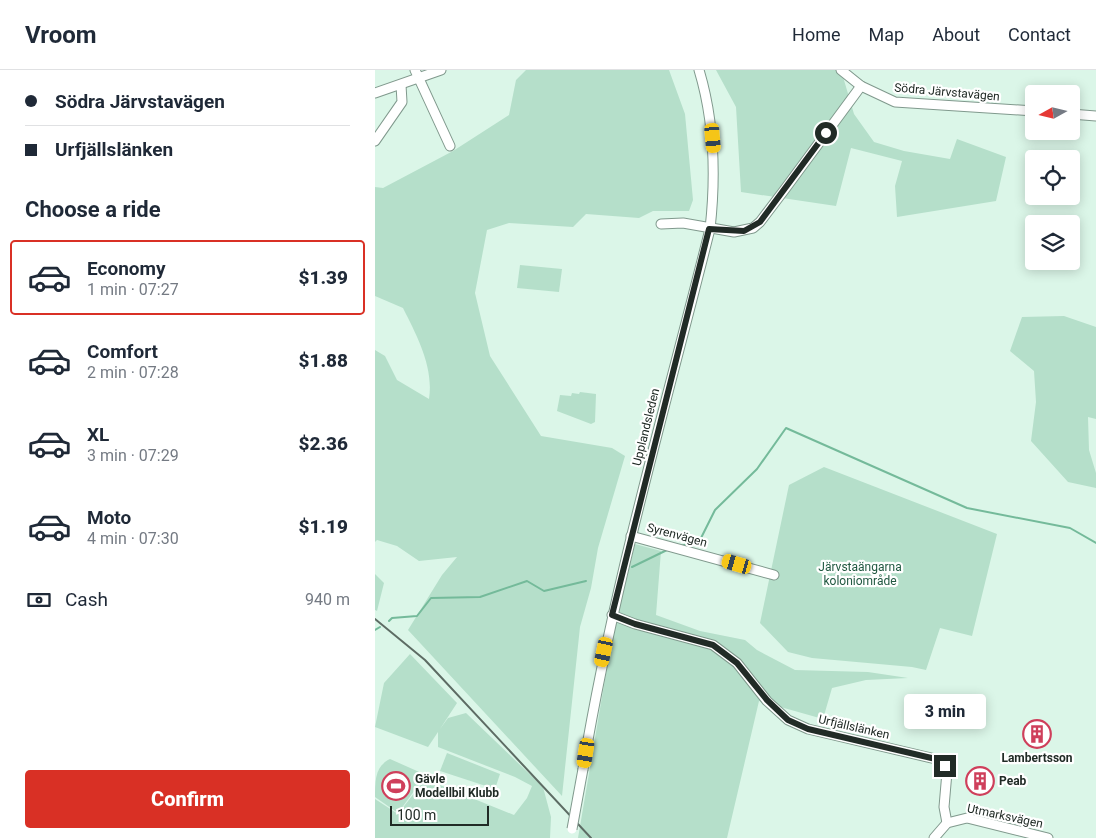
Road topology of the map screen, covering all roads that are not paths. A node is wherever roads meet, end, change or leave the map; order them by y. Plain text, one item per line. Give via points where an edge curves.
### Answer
1 (415, 70) edge
2 (441, 70) edge
3 (699, 70) edge
4 (841, 70) edge
5 (420, 79) junction
6 (401, 85) junction
7 (861, 86) junction
8 (375, 93) edge
9 (1025, 110) edge
10 (1080, 115) edge
11 (1096, 116) edge
12 (375, 141) edge
13 (450, 146) dead end
14 (661, 224) dead end
15 (709, 229) junction
16 (631, 536) junction
17 (774, 576) dead end
18 (612, 615) junction
19 (947, 824) junction
20 (572, 833) edge
21 (934, 838) edge
22 (1048, 838) edge

1 - 5 street
2 - 5 street
3 - 15 street, Upplandsleden via 711,121 714,154
4 - 7 street, Södra Järvstavägen
5 - 6 street
5 - 13 street
6 - 8 street
6 - 12 street via 402,102
7 - 9 street, Södra Järvstavägen via 895,102
7 - 15 street via 760,222 744,231
10 - 11 street
14 - 15 street via 683,223
15 - 16 street, Upplandsleden
16 - 17 street, Syrenvägen
16 - 18 street, Upplandsleden
18 - 19 street, Urfjällslänken via 713,645 737,663 788,720 801,726 940,760 945,766 947,780 943,807
18 - 20 street, Upplandsleden, bridge
19 - 21 street
19 - 22 street, Utmarksvägen via 967,818

